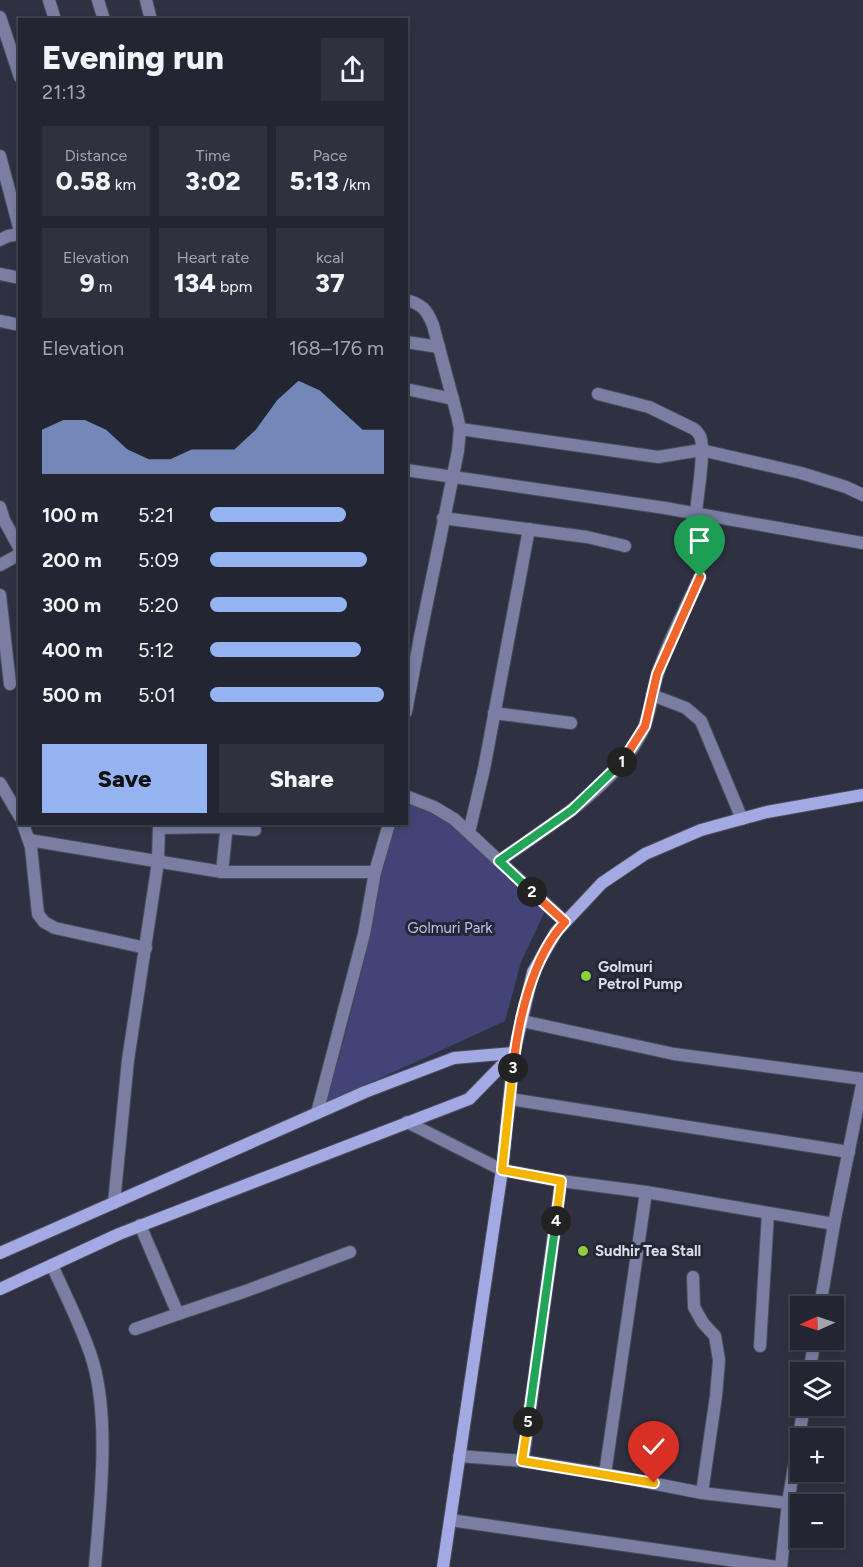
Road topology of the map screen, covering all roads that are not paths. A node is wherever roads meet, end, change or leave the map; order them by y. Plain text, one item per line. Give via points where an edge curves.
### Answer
1 (49, 0) edge
2 (98, 0) edge
3 (146, 0) edge
4 (0, 17) edge
5 (54, 18) edge
6 (103, 18) edge
7 (150, 18) edge
8 (18, 71) edge
9 (0, 156) edge
10 (9, 235) edge
11 (0, 274) edge
12 (18, 278) edge
13 (408, 301) edge
14 (0, 321) edge
15 (18, 325) edge
16 (408, 342) edge
17 (439, 346) junction
18 (408, 389) edge
19 (598, 394) dead end
20 (453, 399) junction
21 (460, 429) junction
22 (701, 450) junction
23 (408, 470) edge
24 (452, 477) junction
25 (863, 495) edge
26 (0, 507) edge
27 (696, 513) junction
28 (443, 518) junction
29 (529, 530) junction
30 (863, 543) edge
31 (18, 545) edge
32 (626, 546) dead end
33 (18, 555) edge
34 (0, 565) edge
35 (700, 577) dead end
36 (0, 595) edge
37 (10, 684) dead end
38 (652, 695) junction
39 (408, 702) edge
40 (494, 713) junction
41 (571, 723) dead end
42 (0, 783) edge
43 (863, 795) edge
44 (408, 797) edge
45 (18, 814) edge
46 (742, 819) junction
47 (23, 825) edge
48 (193, 825) edge
49 (388, 825) edge
50 (159, 826) edge
51 (227, 826) edge
52 (255, 830) dead end
53 (469, 832) junction
54 (29, 840) junction
55 (499, 861) junction
56 (158, 862) junction
57 (222, 872) junction
58 (375, 872) junction
59 (565, 922) junction
60 (146, 948) junction
61 (522, 1021) junction
62 (514, 1053) junction
63 (863, 1080) edge
64 (510, 1099) junction
65 (317, 1113) junction
66 (407, 1122) junction
67 (849, 1152) junction
68 (502, 1170) junction
69 (561, 1181) junction
70 (646, 1192) junction
71 (114, 1203) junction
72 (768, 1213) junction
73 (834, 1224) junction
74 (140, 1226) junction
75 (350, 1252) dead end
76 (0, 1253) edge
77 (52, 1265) junction
78 (693, 1276) dead end
79 (0, 1289) edge
80 (822, 1296) edge
81 (178, 1314) junction
82 (135, 1329) dead end
83 (760, 1346) dead end
84 (802, 1416) edge
85 (459, 1456) junction
86 (522, 1461) junction
87 (605, 1474) junction
88 (702, 1493) junction
89 (788, 1503) junction
90 (450, 1520) junction
91 (95, 1567) edge
92 (443, 1567) edge
93 (779, 1567) edge

1 - 5 street
2 - 6 street
3 - 7 street
4 - 8 street
9 - 10 street
11 - 12 street
13 - 17 street via 428,311
14 - 15 street
16 - 17 street
17 - 20 street
18 - 20 street
19 - 22 street via 650,407 694,429 699,434
20 - 21 street
21 - 22 street via 658,457
21 - 24 street
22 - 25 street via 791,470
22 - 27 street
23 - 24 street
24 - 27 street
24 - 28 street
26 - 31 street
27 - 30 street
28 - 29 street
28 - 39 street
29 - 32 street
29 - 40 street
33 - 34 street
35 - 38 street via 661,664
36 - 37 street
38 - 46 street via 686,708 701,722
38 - 55 street via 645,726 619,766 572,810
40 - 41 street
40 - 53 street
42 - 45 street
43 - 46 street
44 - 53 street via 434,807
46 - 59 street via 701,830 645,855 602,883
47 - 54 street
48 - 50 street
48 - 51 street
49 - 58 street
50 - 56 street
51 - 52 street
51 - 57 street
53 - 55 street
54 - 56 street
54 - 60 street via 38,914 44,922 55,928
55 - 59 street
56 - 57 street
56 - 60 street
57 - 58 street
58 - 65 street via 364,934
59 - 61 street via 533,972
60 - 71 street via 128,1060
61 - 62 street
61 - 63 street via 674,1054
62 - 64 street
62 - 65 street via 454,1058
62 - 66 street via 469,1099
63 - 67 street
64 - 67 street
64 - 68 street
65 - 71 street
66 - 68 street
66 - 74 street
67 - 73 street
68 - 69 street
68 - 85 street
69 - 70 street
69 - 86 street
70 - 72 street
70 - 87 street
71 - 76 street
72 - 73 street
72 - 83 street
73 - 80 street
74 - 77 street
74 - 81 street
75 - 81 street
77 - 79 street
77 - 91 street via 92,1361 101,1400
78 - 88 street via 694,1307 716,1336 719,1360
81 - 82 street
84 - 89 street
85 - 86 street
85 - 90 street
86 - 87 street
87 - 88 street
88 - 89 street
89 - 93 street
90 - 92 street
90 - 93 street

